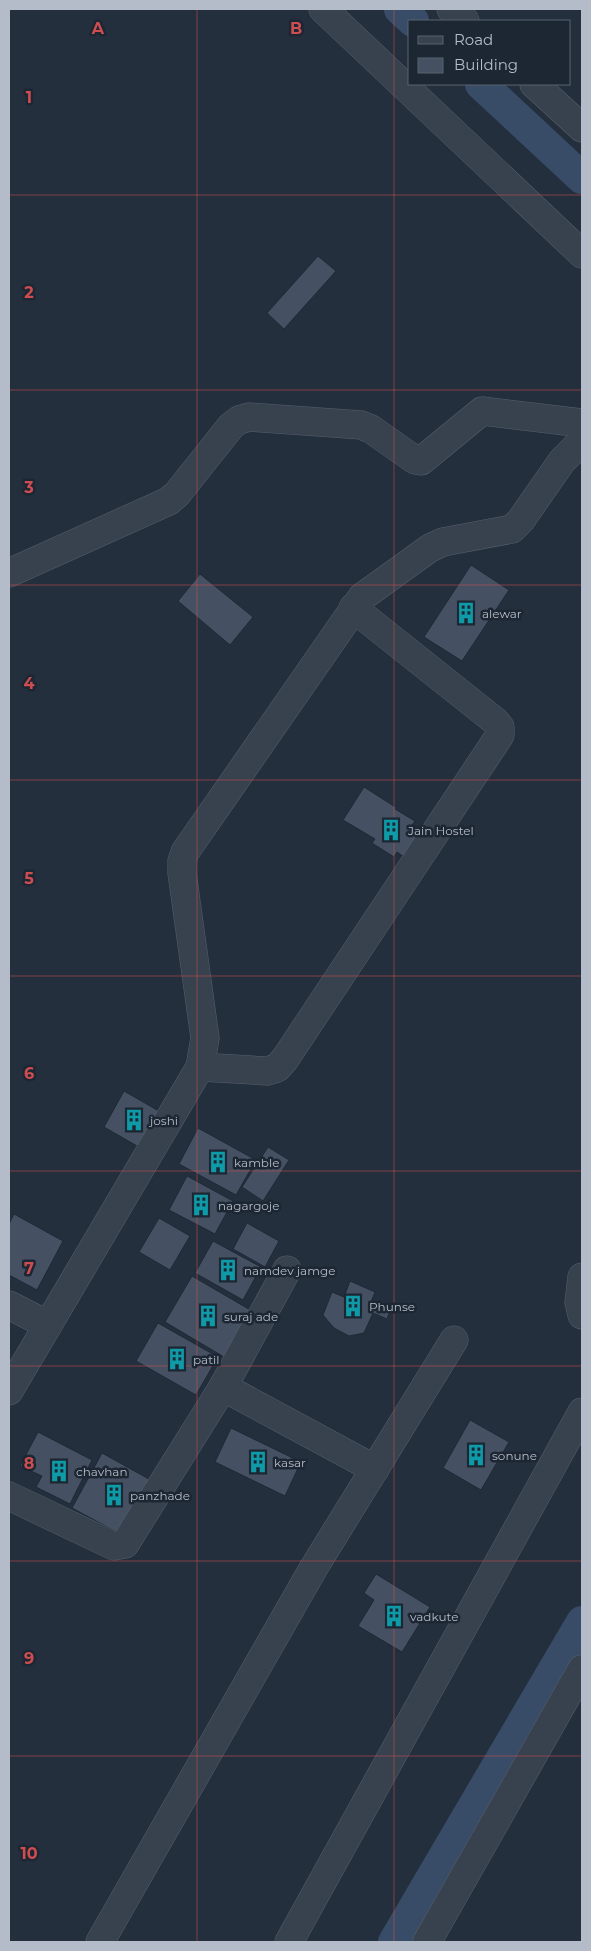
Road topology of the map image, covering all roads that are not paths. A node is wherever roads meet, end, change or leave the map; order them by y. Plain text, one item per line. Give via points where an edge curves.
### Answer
1 (323, 9) edge
2 (451, 9) edge
3 (464, 20) edge
4 (535, 85) edge
5 (582, 128) edge
6 (582, 254) edge
7 (582, 422) edge
8 (582, 440) edge
9 (9, 572) edge
10 (353, 608) junction
11 (200, 1067) junction
12 (287, 1270) dead end
13 (582, 1277) edge
14 (9, 1305) edge
15 (582, 1315) edge
16 (48, 1325) junction
17 (454, 1340) dead end
18 (223, 1387) junction
19 (9, 1391) edge
20 (582, 1412) edge
21 (375, 1469) junction
22 (9, 1496) edge
23 (582, 1669) edge
24 (100, 1942) edge
25 (289, 1942) edge
26 (427, 1942) edge

1 - 6 street
2 - 3 street
4 - 5 street
7 - 9 street via 482,411 421,461 362,425 249,417 231,426 169,501
8 - 10 street via 562,461 512,529 455,538 430,548 372,588
10 - 11 street via 185,852 182,861 205,1038
10 - 11 street via 495,721 500,734 277,1068 267,1071
11 - 16 street
12 - 18 street
13 - 15 street via 578,1302
14 - 16 street
16 - 19 street
17 - 21 street
18 - 21 street
18 - 22 street via 125,1544 114,1546
20 - 25 street
21 - 24 street via 313,1569
23 - 26 street

